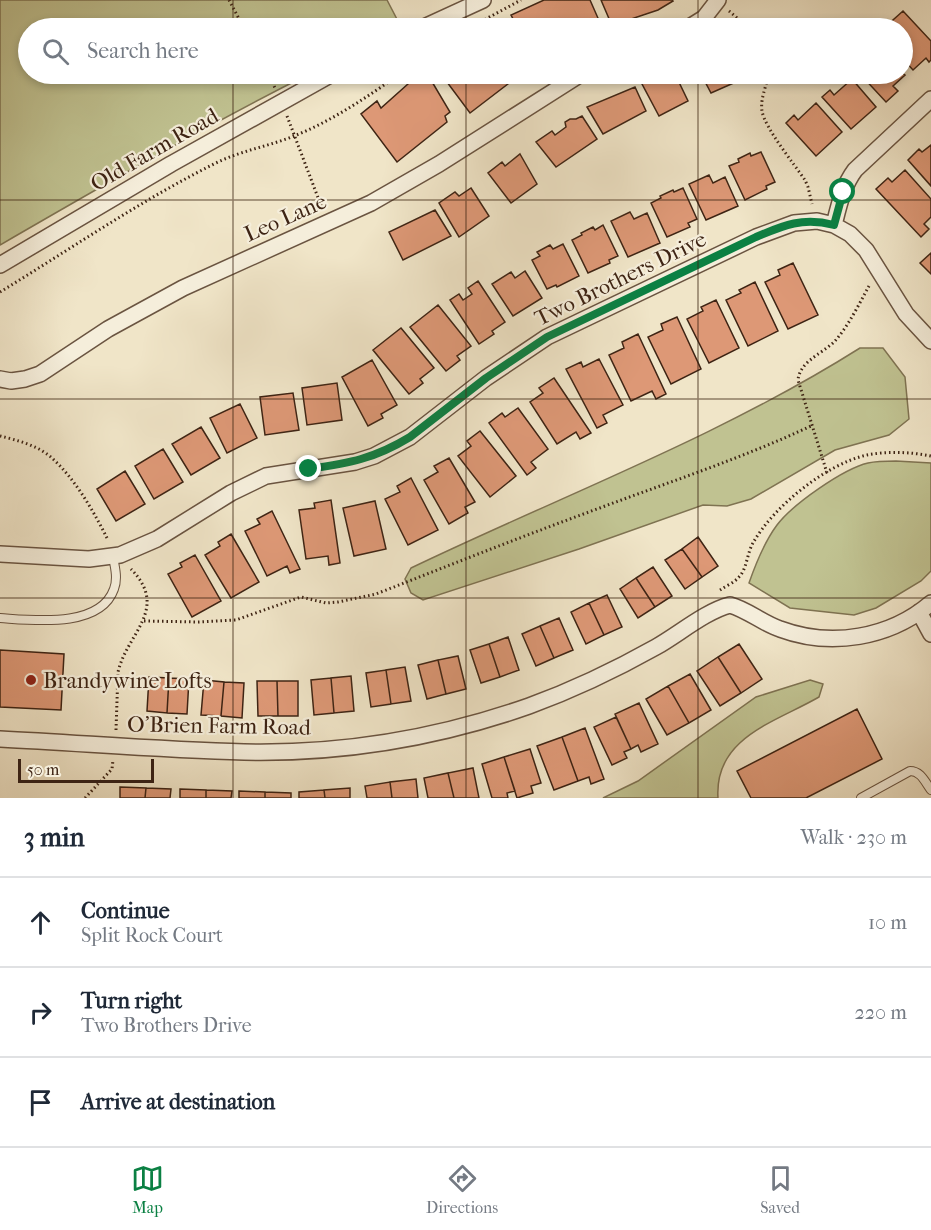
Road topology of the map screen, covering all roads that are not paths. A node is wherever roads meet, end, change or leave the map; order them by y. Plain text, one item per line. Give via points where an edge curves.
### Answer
1 (483, 0) edge
2 (724, 5) edge
3 (444, 18) edge
4 (704, 18) edge
5 (313, 84) edge
6 (565, 84) edge
7 (931, 99) edge
8 (834, 225) junction
9 (0, 265) edge
10 (931, 341) edge
11 (0, 379) edge
12 (0, 555) edge
13 (116, 556) junction
14 (925, 608) edge
15 (0, 618) edge
16 (931, 634) edge
17 (0, 739) edge
18 (931, 790) edge
19 (861, 798) edge

1 - 3 street
2 - 4 street
5 - 9 street, Old Farm Road
6 - 11 street, Leo Lane via 371,203 173,293 108,329 40,374 11,381
7 - 8 street via 851,175
8 - 10 street, Two Brothers Drive via 859,242 906,314
8 - 13 street, Two Brothers Drive via 807,221 756,237 547,337 393,448 355,462 266,476 150,543
12 - 13 street, Two Brothers Drive via 89,559
13 - 15 lane via 115,588 94,611 49,621
14 - 16 street
14 - 17 street, O'Brien Farm Road via 881,632 828,638 779,629 730,605 625,664 565,692 478,723 393,741 270,752
18 - 19 lane via 916,771 910,771

